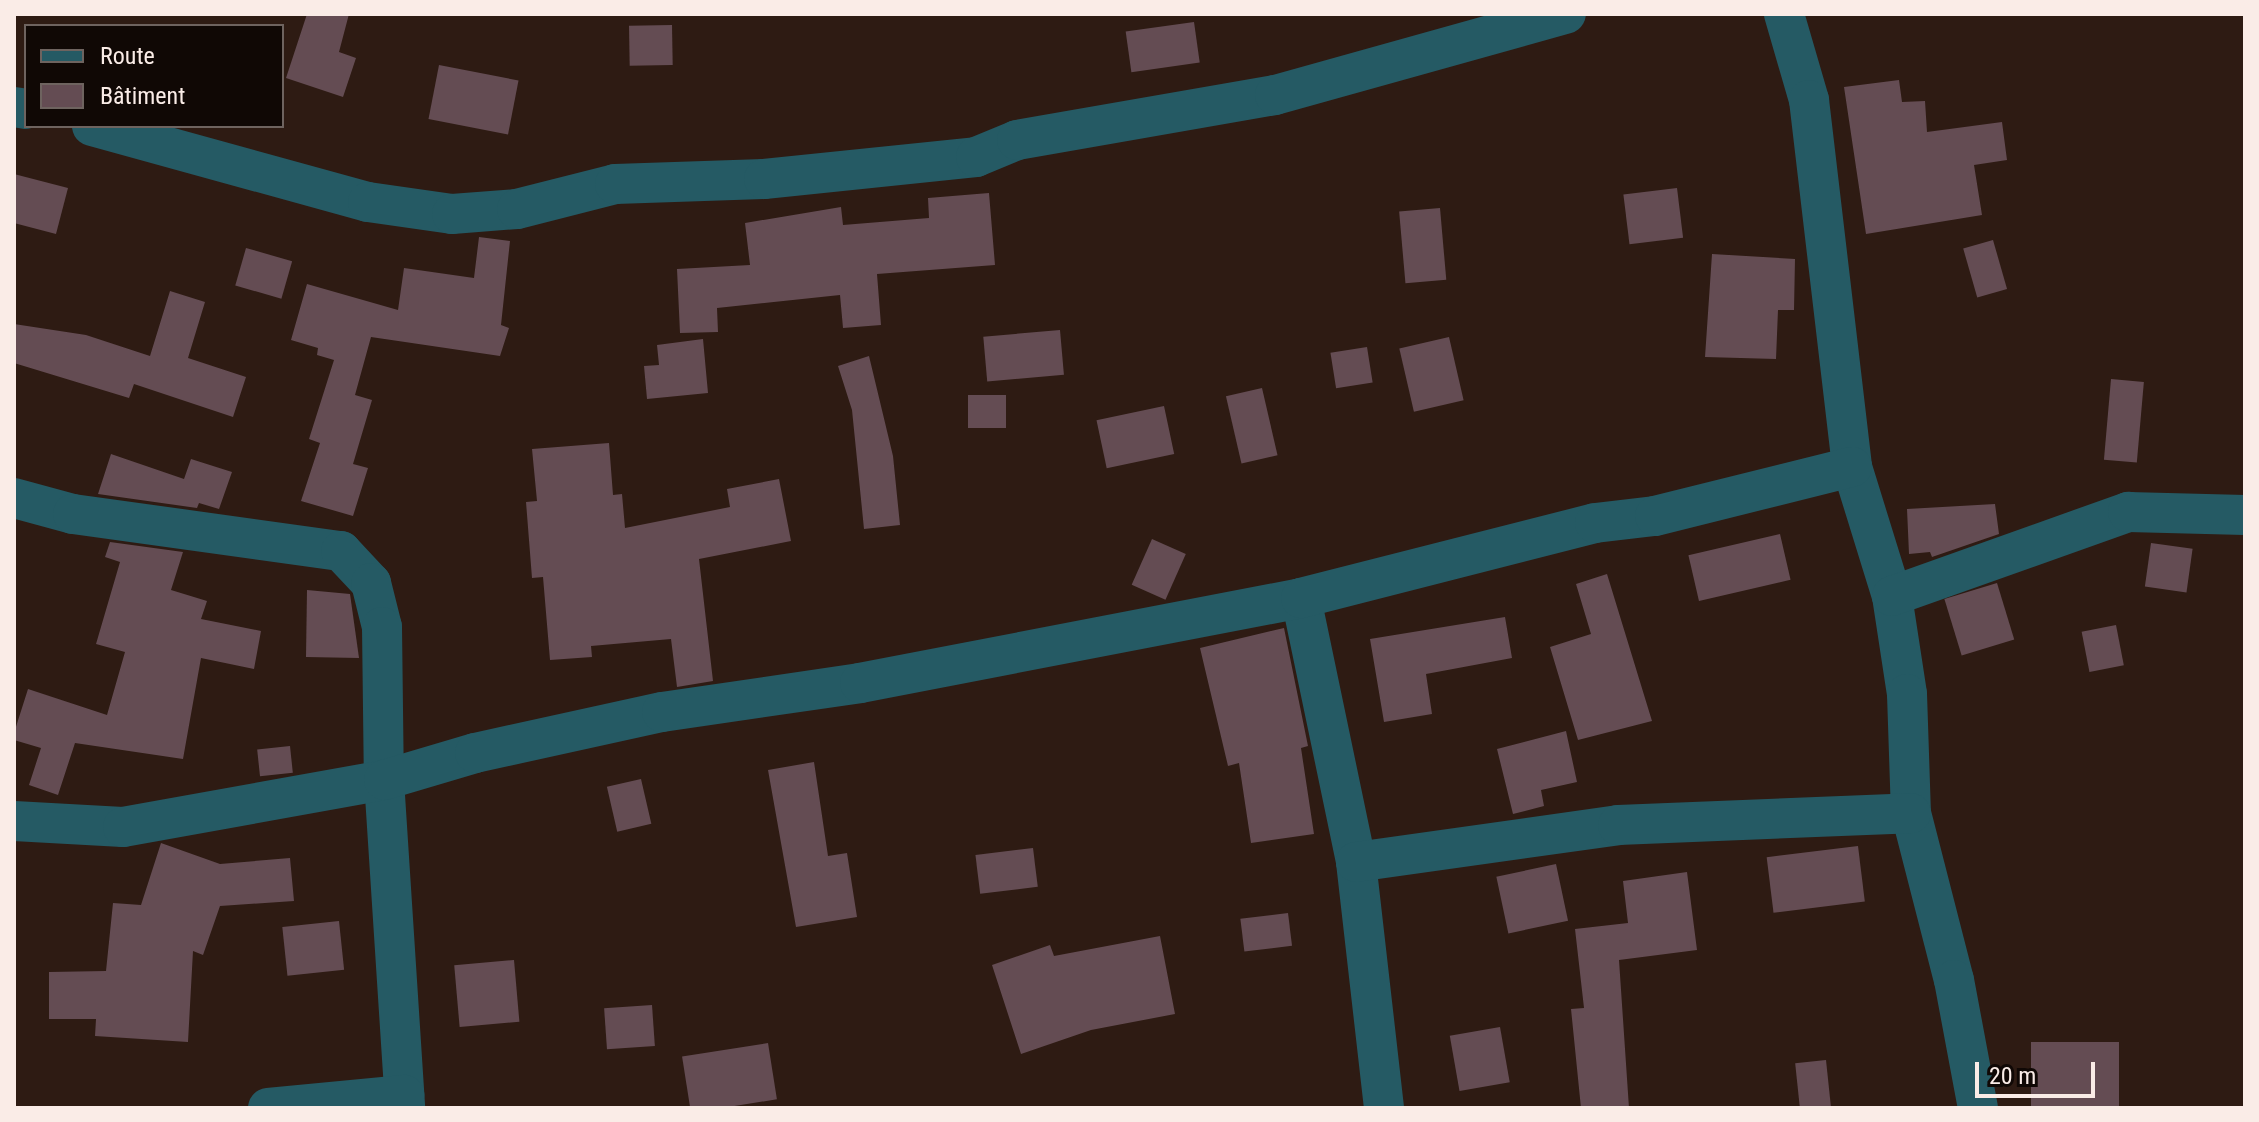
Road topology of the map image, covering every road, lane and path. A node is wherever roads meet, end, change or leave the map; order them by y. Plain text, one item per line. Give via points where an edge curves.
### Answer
1 (1566, 14) edge
2 (1784, 14) edge
3 (99, 128) edge
4 (1852, 467) junction
5 (14, 498) edge
6 (2245, 515) edge
7 (1892, 596) junction
8 (1301, 598) junction
9 (384, 780) junction
10 (1911, 813) junction
11 (14, 821) edge
12 (1356, 862) junction
13 (404, 1101) edge
14 (268, 1108) edge
15 (1384, 1108) edge
16 (1978, 1108) edge

1 - 3 street via 1275,95 1017,140 976,157 764,179 615,184 504,210 452,214 368,202
2 - 4 street via 1809,100
4 - 7 street
4 - 8 street via 1655,516 1595,523
5 - 9 street via 73,514 341,551 356,562 371,583 382,627
6 - 7 street via 2128,512
7 - 10 street via 1907,694
8 - 9 street via 860,683 662,712 475,753
8 - 12 street
9 - 11 street via 123,827
9 - 13 street
10 - 12 street via 1618,825
10 - 16 street via 1954,980
12 - 15 street
13 - 14 street

